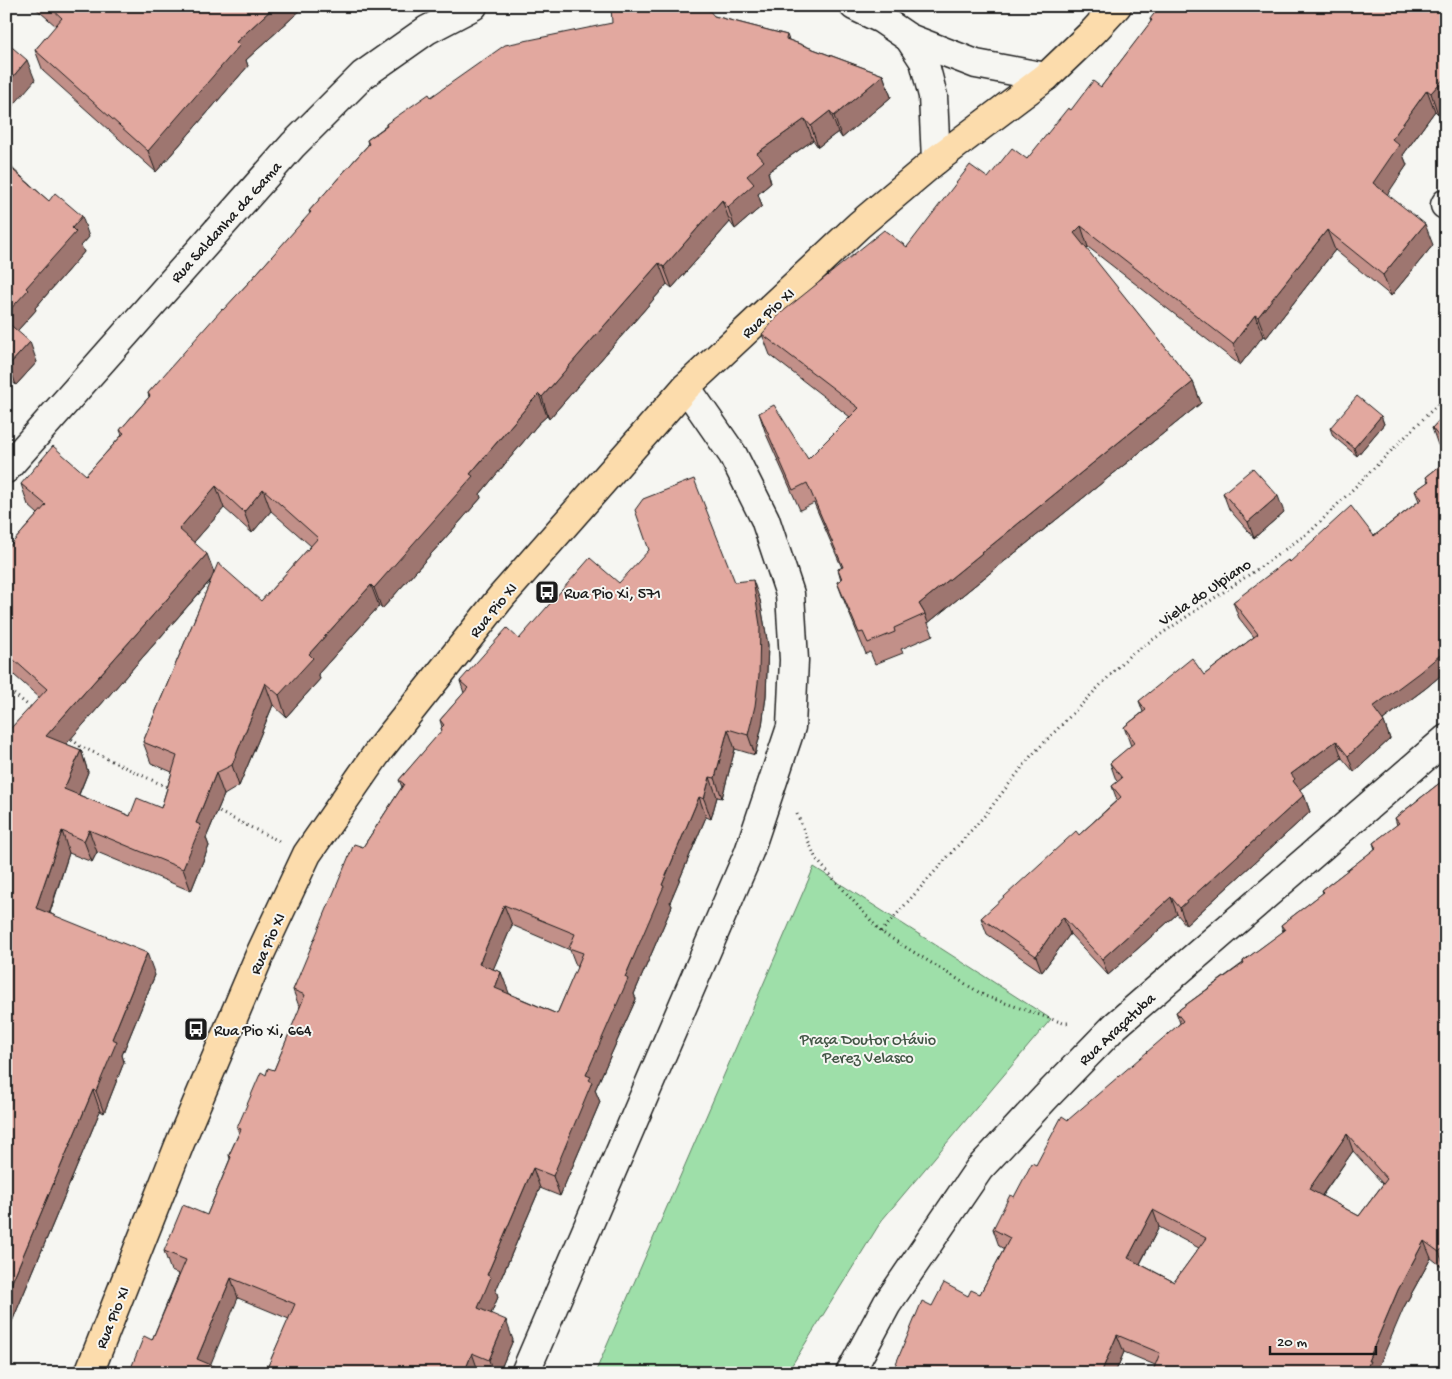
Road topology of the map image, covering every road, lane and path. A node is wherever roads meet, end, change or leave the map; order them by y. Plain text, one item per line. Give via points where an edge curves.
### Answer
1 (473, 6) edge
2 (854, 6) edge
3 (1117, 6) edge
4 (909, 38) junction
5 (1046, 77) junction
6 (936, 160) junction
7 (686, 387) junction
8 (1446, 396) edge
9 (6, 468) edge
10 (6, 688) edge
11 (36, 711) edge
12 (66, 734) edge
13 (1446, 739) edge
14 (176, 792) edge
15 (211, 808) edge
16 (797, 813) dead end
17 (307, 854) junction
18 (881, 932) junction
19 (1115, 1026) junction
20 (89, 1373) edge
21 (524, 1373) edge
22 (850, 1373) edge

1 - 9 street, Rua Saldanha da Gama via 427,30 356,82 293,145
2 - 4 street
3 - 5 main road, Rua Pio XI
4 - 5 street via 976,64
4 - 6 street via 924,61 933,96
5 - 6 main road, Rua Pio XI
6 - 7 main road, Rua Pio XI via 859,225
7 - 17 main road, Rua Pio XI via 502,596 380,749
7 - 21 street via 733,455 765,519 790,594 794,660 791,728 749,852
8 - 18 path, Viela do Ulpiano via 1312,530 1130,655 1031,756 985,815
10 - 11 path
12 - 14 path via 80,746
13 - 19 street, Rua Araçatuba
15 - 17 path
16 - 18 path via 816,859
17 - 20 main road, Rua Pio XI via 261,952 184,1135
18 - 19 path via 985,996 1063,1023
19 - 22 street, Rua Araçatuba via 979,1169 887,1304

